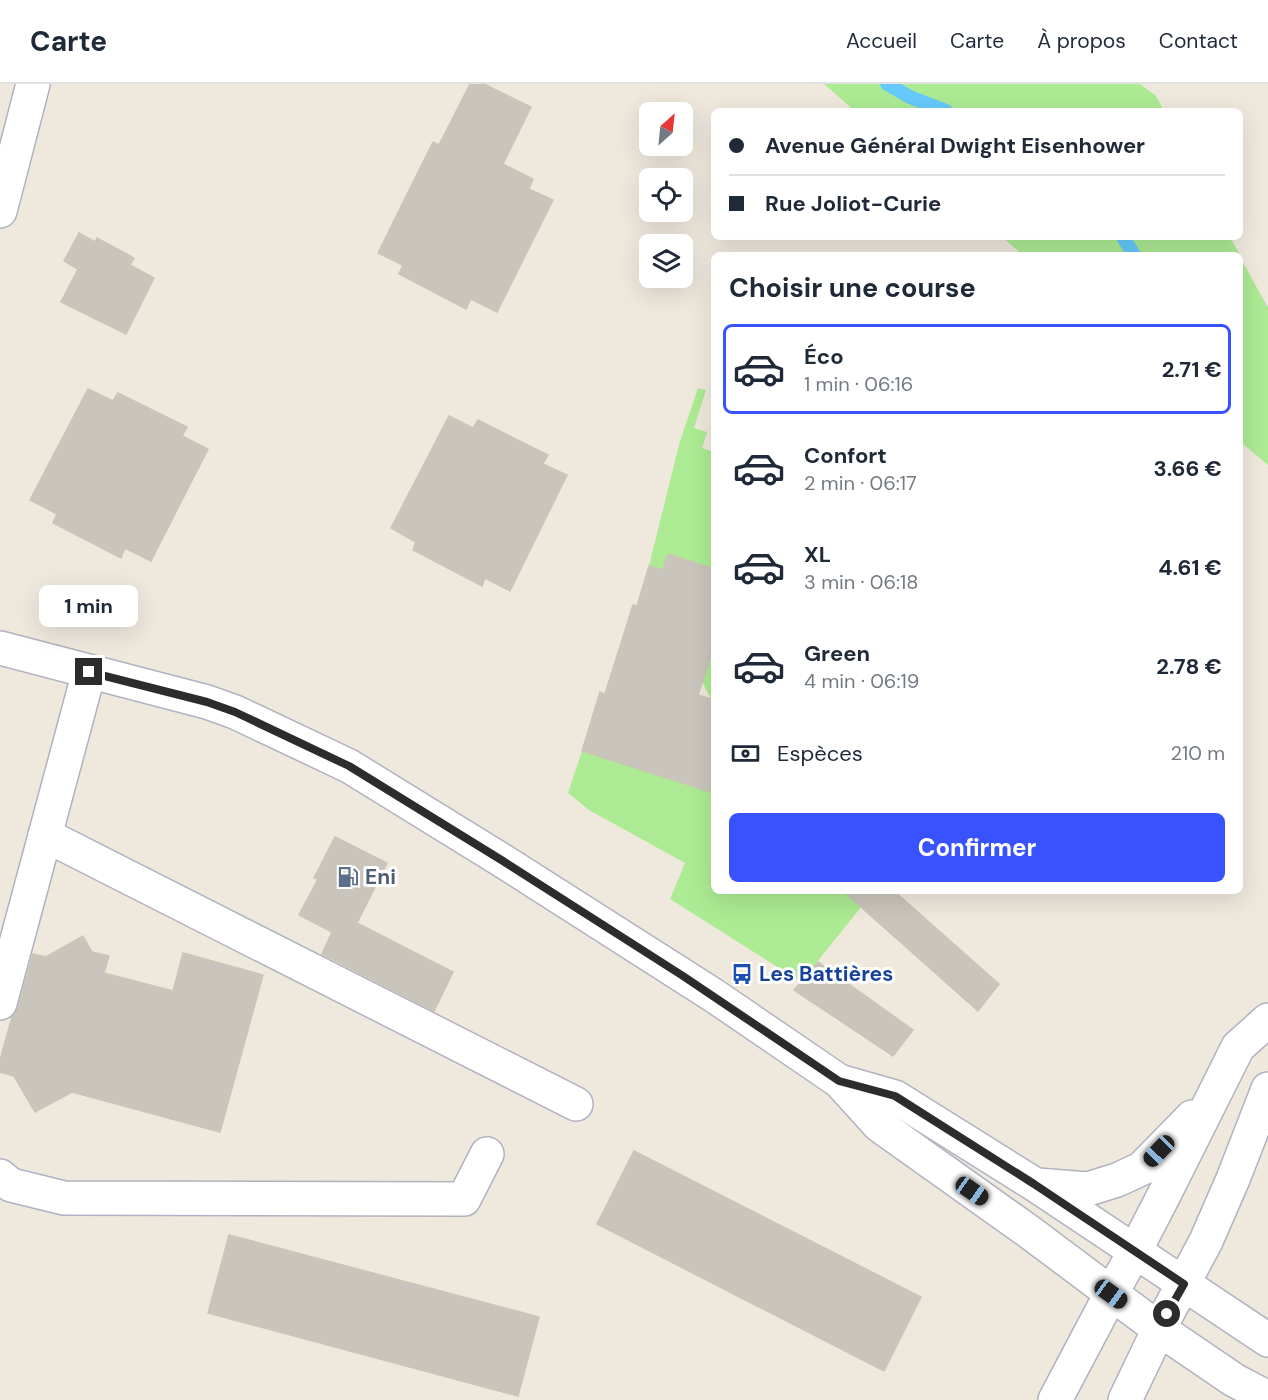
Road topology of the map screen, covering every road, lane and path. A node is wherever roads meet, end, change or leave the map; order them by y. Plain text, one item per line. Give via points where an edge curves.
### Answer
1 (33, 84) edge
2 (0, 211) edge
3 (0, 648) edge
4 (89, 672) junction
5 (45, 835) junction
6 (0, 1003) edge
7 (1268, 1020) edge
8 (839, 1081) junction
9 (1268, 1089) edge
10 (1214, 1094) junction
11 (576, 1104) dead end
12 (487, 1154) dead end
13 (0, 1176) edge
14 (1034, 1184) junction
15 (1135, 1251) junction
16 (1184, 1284) junction
17 (1111, 1294) junction
18 (1159, 1329) junction
19 (1268, 1340) edge
20 (1268, 1398) edge
21 (1055, 1400) edge
22 (1125, 1400) edge

1 - 2 main road
3 - 4 main road
4 - 5 main road
4 - 8 main road via 235,712 349,766 683,976
5 - 6 main road
5 - 11 main road
7 - 10 main road via 1238,1047
8 - 14 main road via 895,1096
8 - 17 main road via 879,1125
9 - 16 main road via 1233,1179
10 - 14 main road via 1146,1167 1088,1189
10 - 15 main road
12 - 13 main road via 464,1199 64,1198 11,1185
14 - 15 main road
15 - 16 main road
15 - 17 main road
16 - 18 main road
16 - 19 main road
17 - 18 main road
17 - 21 main road
18 - 20 main road
18 - 22 main road

